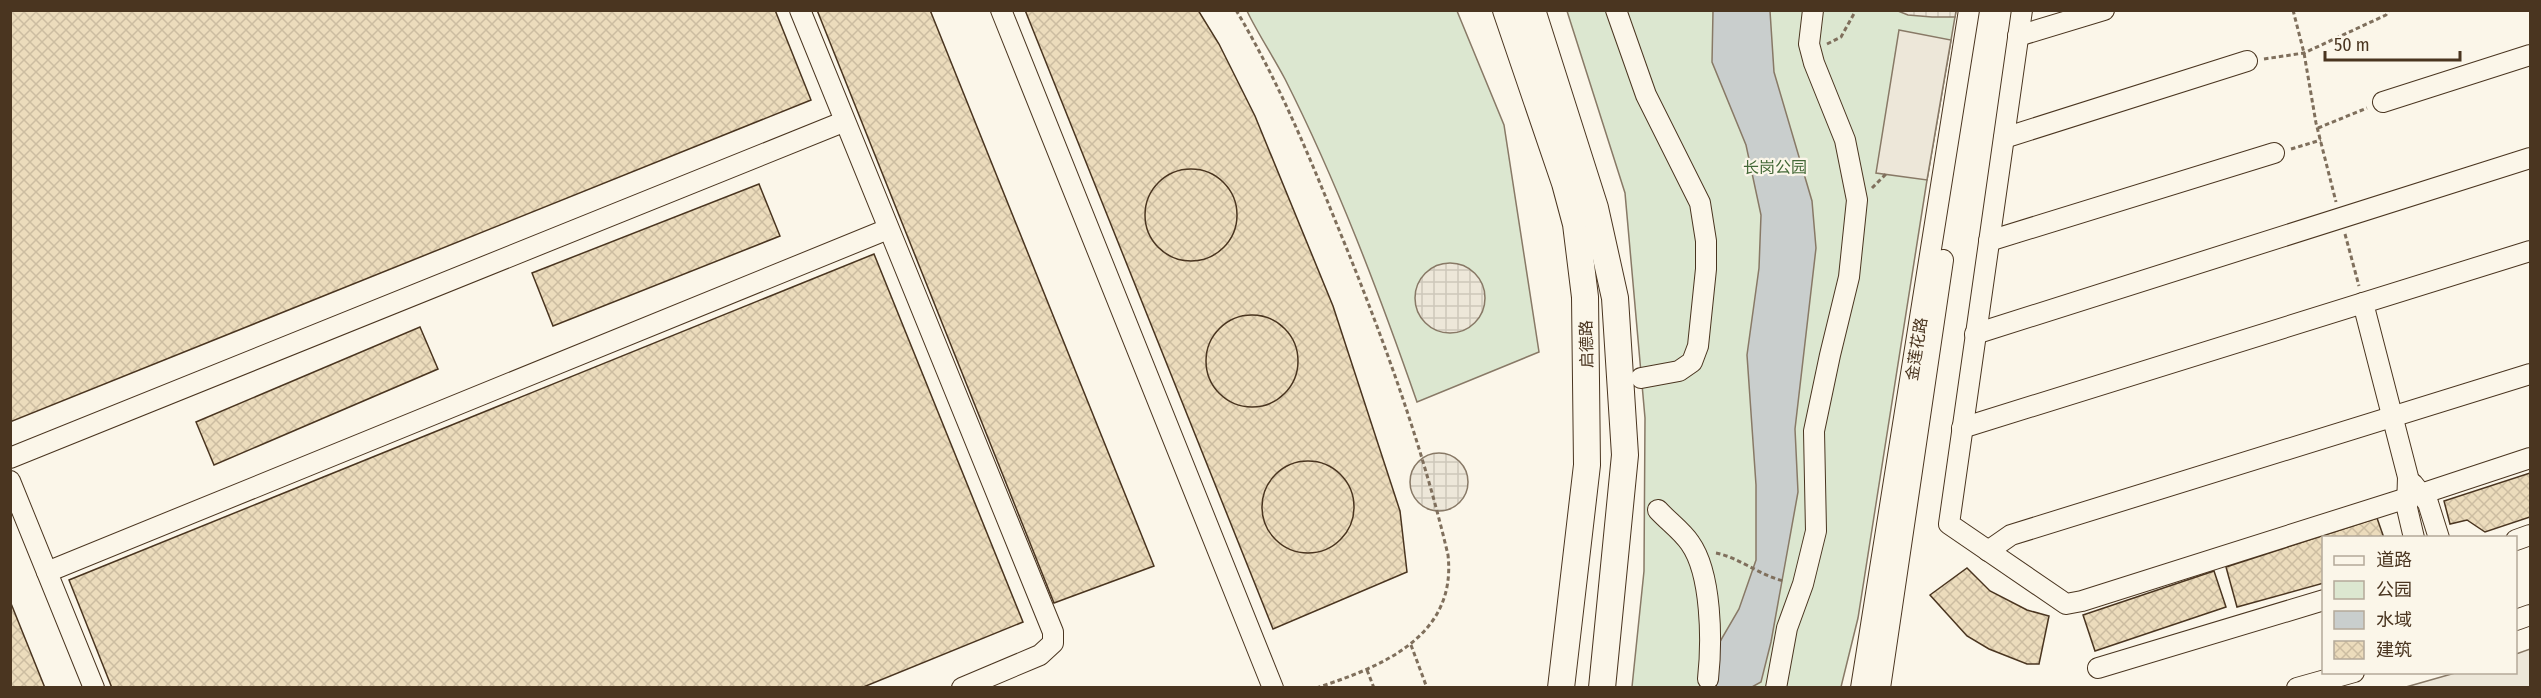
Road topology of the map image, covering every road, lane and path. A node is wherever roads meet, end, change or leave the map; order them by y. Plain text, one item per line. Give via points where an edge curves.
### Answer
1 (800, 10) edge
2 (1001, 10) edge
3 (1236, 10) edge
4 (1506, 10) edge
5 (1532, 10) edge
6 (1616, 10) edge
7 (1813, 10) edge
8 (1856, 10) edge
9 (1969, 10) edge
10 (1981, 10) edge
11 (2022, 10) edge
12 (2104, 10) edge
13 (2293, 10) edge
14 (2389, 10) edge
15 (2018, 36) junction
16 (1810, 48) junction
17 (2304, 53) junction
18 (2530, 55) edge
19 (2247, 61) joint
20 (2383, 102) joint
21 (843, 122) junction
22 (2318, 128) junction
23 (2004, 138) junction
24 (2321, 140) junction
25 (2274, 153) joint
26 (2530, 158) edge
27 (2340, 218) junction
28 (888, 229) junction
29 (1989, 241) junction
30 (2530, 251) edge
31 (2363, 303) junction
32 (1976, 334) junction
33 (2530, 374) edge
34 (1641, 378) dead end
35 (2392, 417) junction
36 (1962, 428) junction
37 (10, 458) edge
38 (2530, 458) edge
39 (10, 481) edge
40 (2414, 496) junction
41 (1658, 510) dead end
42 (2414, 536) edge
43 (2439, 536) edge
44 (1988, 551) junction
45 (1698, 559) junction
46 (47, 572) junction
47 (1803, 584) junction
48 (2322, 601) edge
49 (1411, 645) junction
50 (2098, 668) dead end
51 (1367, 670) junction
52 (2348, 678) edge
53 (1708, 679) dead end
54 (94, 687) edge
55 (962, 687) edge
56 (1273, 687) edge
57 (1316, 687) edge
58 (1374, 687) edge
59 (1427, 687) edge
60 (1561, 687) edge
61 (1602, 687) edge
62 (1776, 687) edge
63 (1861, 687) edge
64 (1880, 687) edge
65 (2297, 687) edge

1 - 21 street
2 - 56 street
3 - 49 path via 1301,138 1359,279 1402,394 1442,529 1450,574 1447,594 1436,617
4 - 60 main road, 启德路 via 1565,183 1576,224 1585,297 1587,465
5 - 61 main road, 启德路 via 1595,208 1615,298 1625,455
6 - 34 street via 1646,95 1700,203 1706,240 1698,346 1692,362 1679,371
7 - 16 street
8 - 16 path via 1841,37
9 - 63 street, 金莲花路
10 - 64 street, 金莲花路
11 - 15 street
12 - 15 street
13 - 17 path
14 - 17 path via 2386,15
15 - 23 street
16 - 47 street via 1845,140 1857,200 1850,277 1814,431 1816,531
17 - 19 path
17 - 22 path
18 - 20 street
19 - 23 street
20 - 22 path
21 - 28 street
21 - 37 street
22 - 24 path
23 - 29 street
24 - 25 path
24 - 27 path
25 - 29 street
26 - 27 street
27 - 31 path
27 - 32 street
28 - 46 street
28 - 55 street via 1054,640 1040,655
29 - 32 street
30 - 31 street
31 - 35 street
31 - 36 street
32 - 36 street
33 - 35 street
35 - 40 street
35 - 44 street via 2011,535
36 - 44 street via 1949,524
38 - 40 street
39 - 46 street
40 - 42 street
40 - 43 street via 2428,503
40 - 44 street via 2066,604
41 - 45 street via 1690,543
45 - 47 path via 1711,552 1726,555 1782,581
45 - 53 street via 1707,586
46 - 54 street
47 - 62 street via 1787,628
48 - 50 street
49 - 51 path
49 - 59 path
51 - 57 path
51 - 58 path
52 - 65 street

